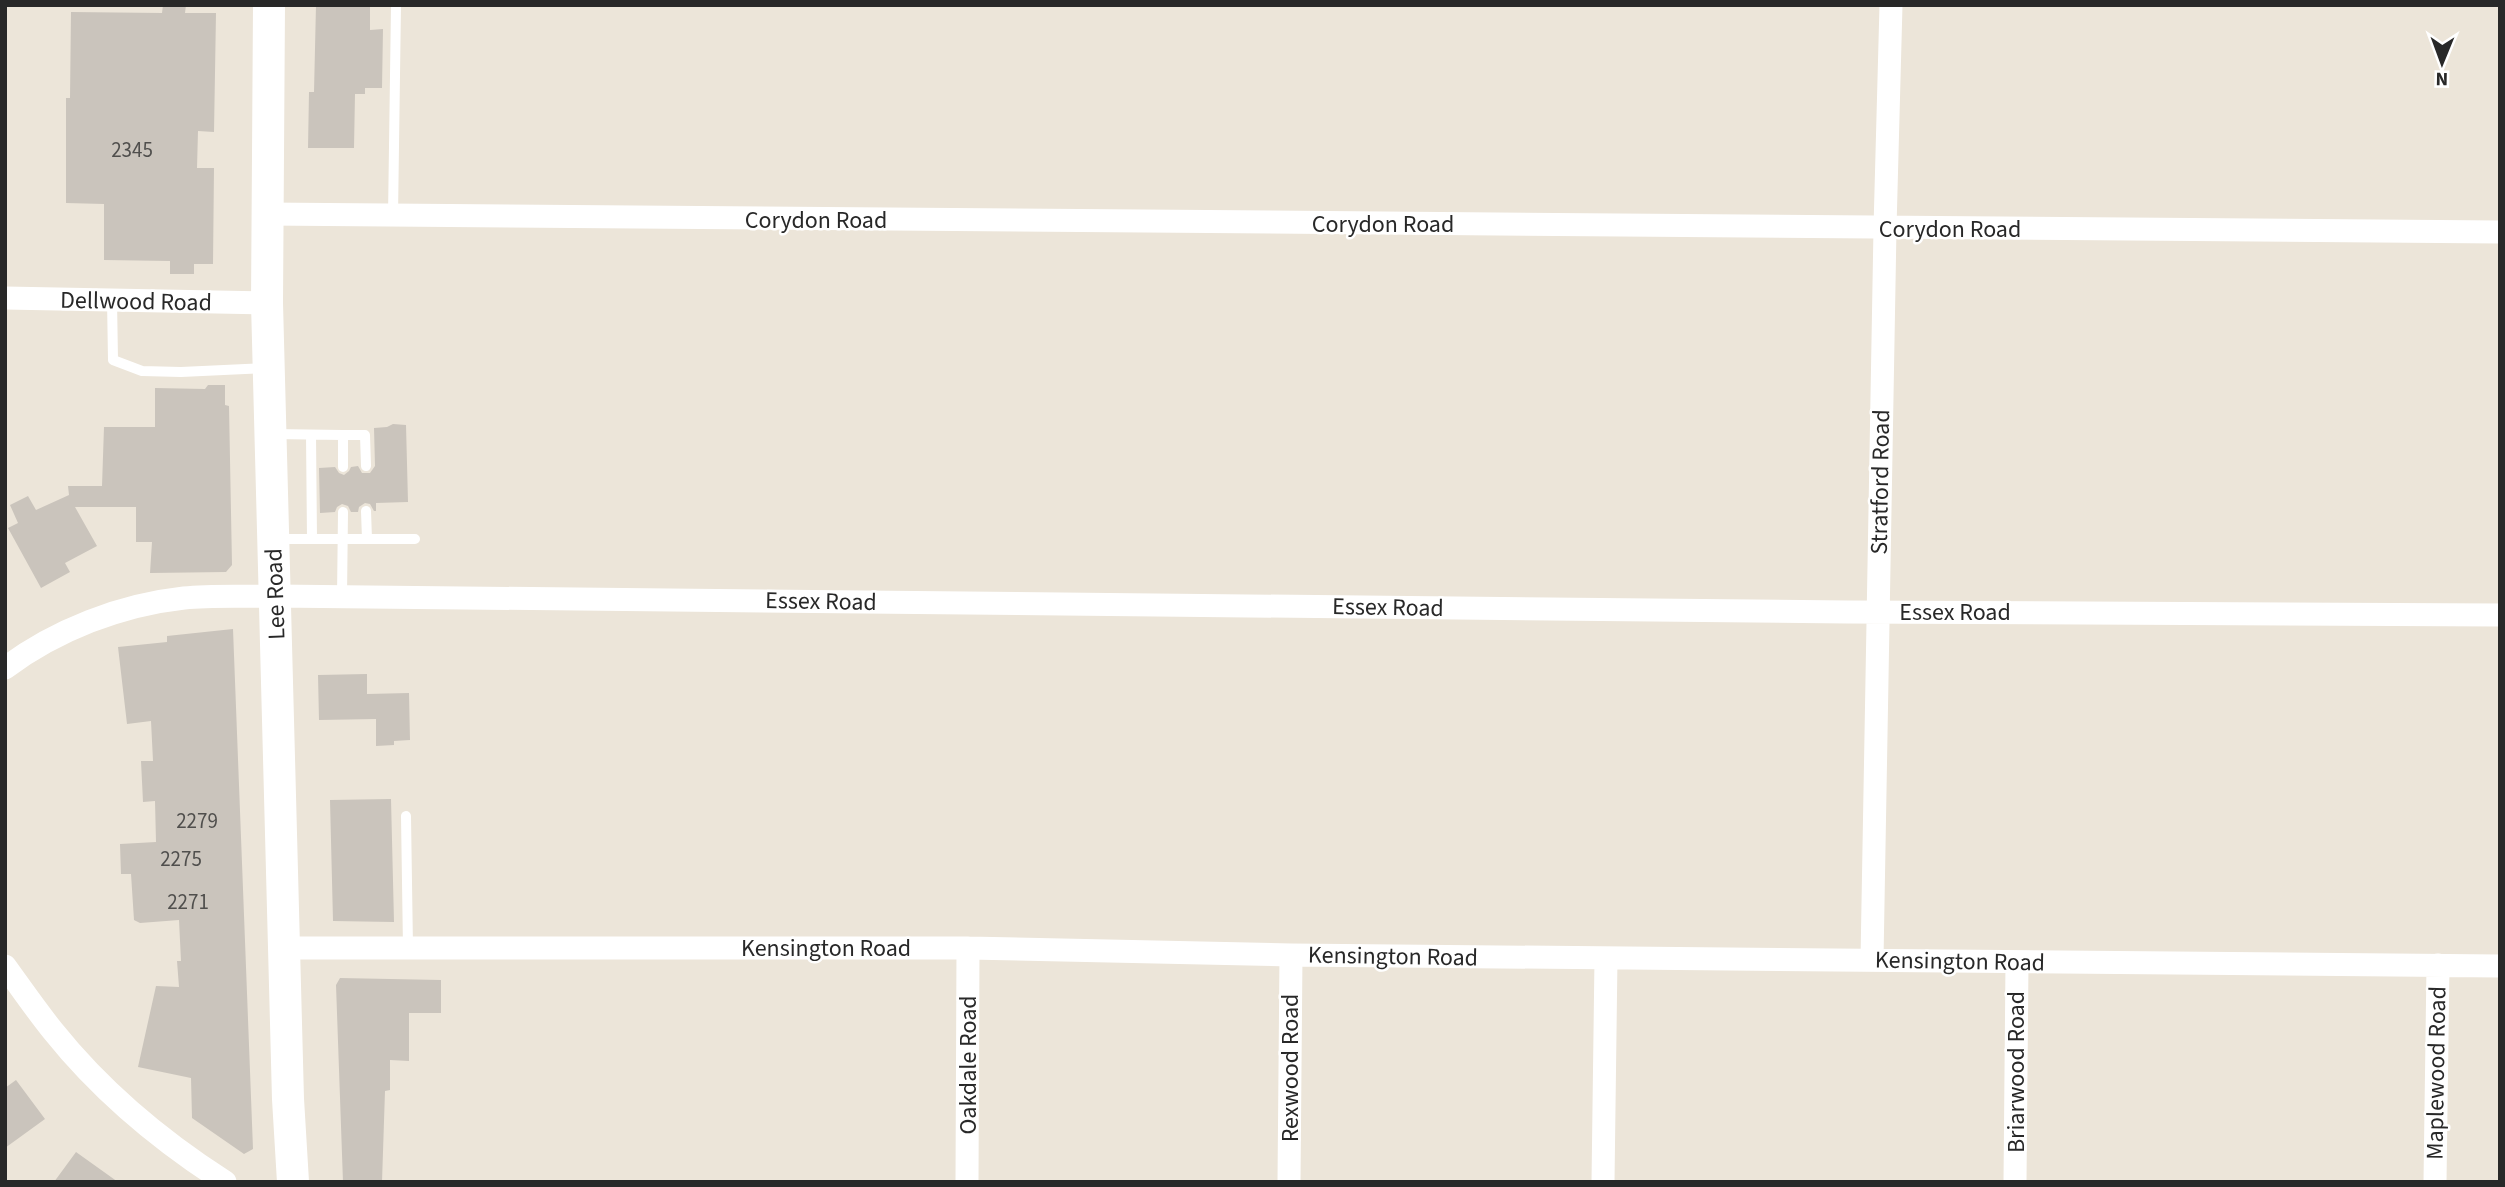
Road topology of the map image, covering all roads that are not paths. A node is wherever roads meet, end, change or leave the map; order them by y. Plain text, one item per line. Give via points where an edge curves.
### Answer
1 (269, 5) edge
2 (396, 5) edge
3 (1891, 5) edge
4 (266, 214) junction
5 (393, 216) junction
6 (1885, 228) junction
7 (2500, 232) edge
8 (5, 298) edge
9 (112, 300) junction
10 (267, 303) junction
11 (268, 368) junction
12 (271, 434) junction
13 (311, 435) junction
14 (343, 435) junction
15 (366, 466) dead end
16 (343, 467) dead end
17 (343, 512) dead end
18 (366, 512) dead end
19 (274, 539) junction
20 (312, 539) junction
21 (343, 539) junction
22 (367, 539) junction
23 (415, 539) dead end
24 (275, 596) junction
25 (342, 596) junction
26 (1878, 612) junction
27 (2500, 615) edge
28 (5, 668) edge
29 (406, 816) dead end
30 (408, 947) junction
31 (285, 948) junction
32 (968, 948) junction
33 (1291, 954) junction
34 (1606, 958) junction
35 (1872, 960) junction
36 (2017, 962) junction
37 (2438, 965) junction
38 (2500, 966) edge
39 (5, 967) edge
40 (225, 1182) edge
41 (293, 1182) edge
42 (967, 1182) edge
43 (1289, 1182) edge
44 (1603, 1182) edge
45 (2015, 1182) edge
46 (2435, 1182) edge

1 - 4 main road, Lee Road
2 - 5 lane
3 - 6 street, Stratford Road
4 - 5 street, Corydon Road
4 - 10 main road, Lee Road
5 - 6 street, Corydon Road
6 - 7 street, Corydon Road
6 - 26 street, Stratford Road
8 - 9 street, Dellwood Road
9 - 10 street, Dellwood Road
9 - 11 lane via 113,360 142,371
10 - 11 main road, Lee Road
11 - 12 main road, Lee Road
12 - 13 lane
12 - 19 main road, Lee Road
13 - 14 lane
13 - 20 lane
14 - 15 lane via 365,435
14 - 16 lane
17 - 21 lane
18 - 22 lane
19 - 20 lane
19 - 24 main road, Lee Road
20 - 21 lane
21 - 22 lane
21 - 25 lane
22 - 23 lane
24 - 25 street, Essex Road
24 - 28 street, Essex Road via 184,598 120,611 65,631
24 - 31 main road, Lee Road
25 - 26 street, Essex Road
26 - 27 street, Essex Road
26 - 35 street, Stratford Road
29 - 30 lane
30 - 31 street, Kensington Road
30 - 32 street, Kensington Road
31 - 41 main road, Lee Road
32 - 33 street, Kensington Road
32 - 42 street, Oakdale Road
33 - 34 street, Kensington Road
33 - 43 street, Rexwood Road
34 - 35 street, Kensington Road
34 - 44 street
35 - 36 street, Kensington Road
36 - 37 street, Kensington Road
36 - 45 street, Briarwood Road
37 - 38 street, Kensington Road
37 - 46 street, Maplewood Road
39 - 40 street via 53,1031 102,1085 134,1116

